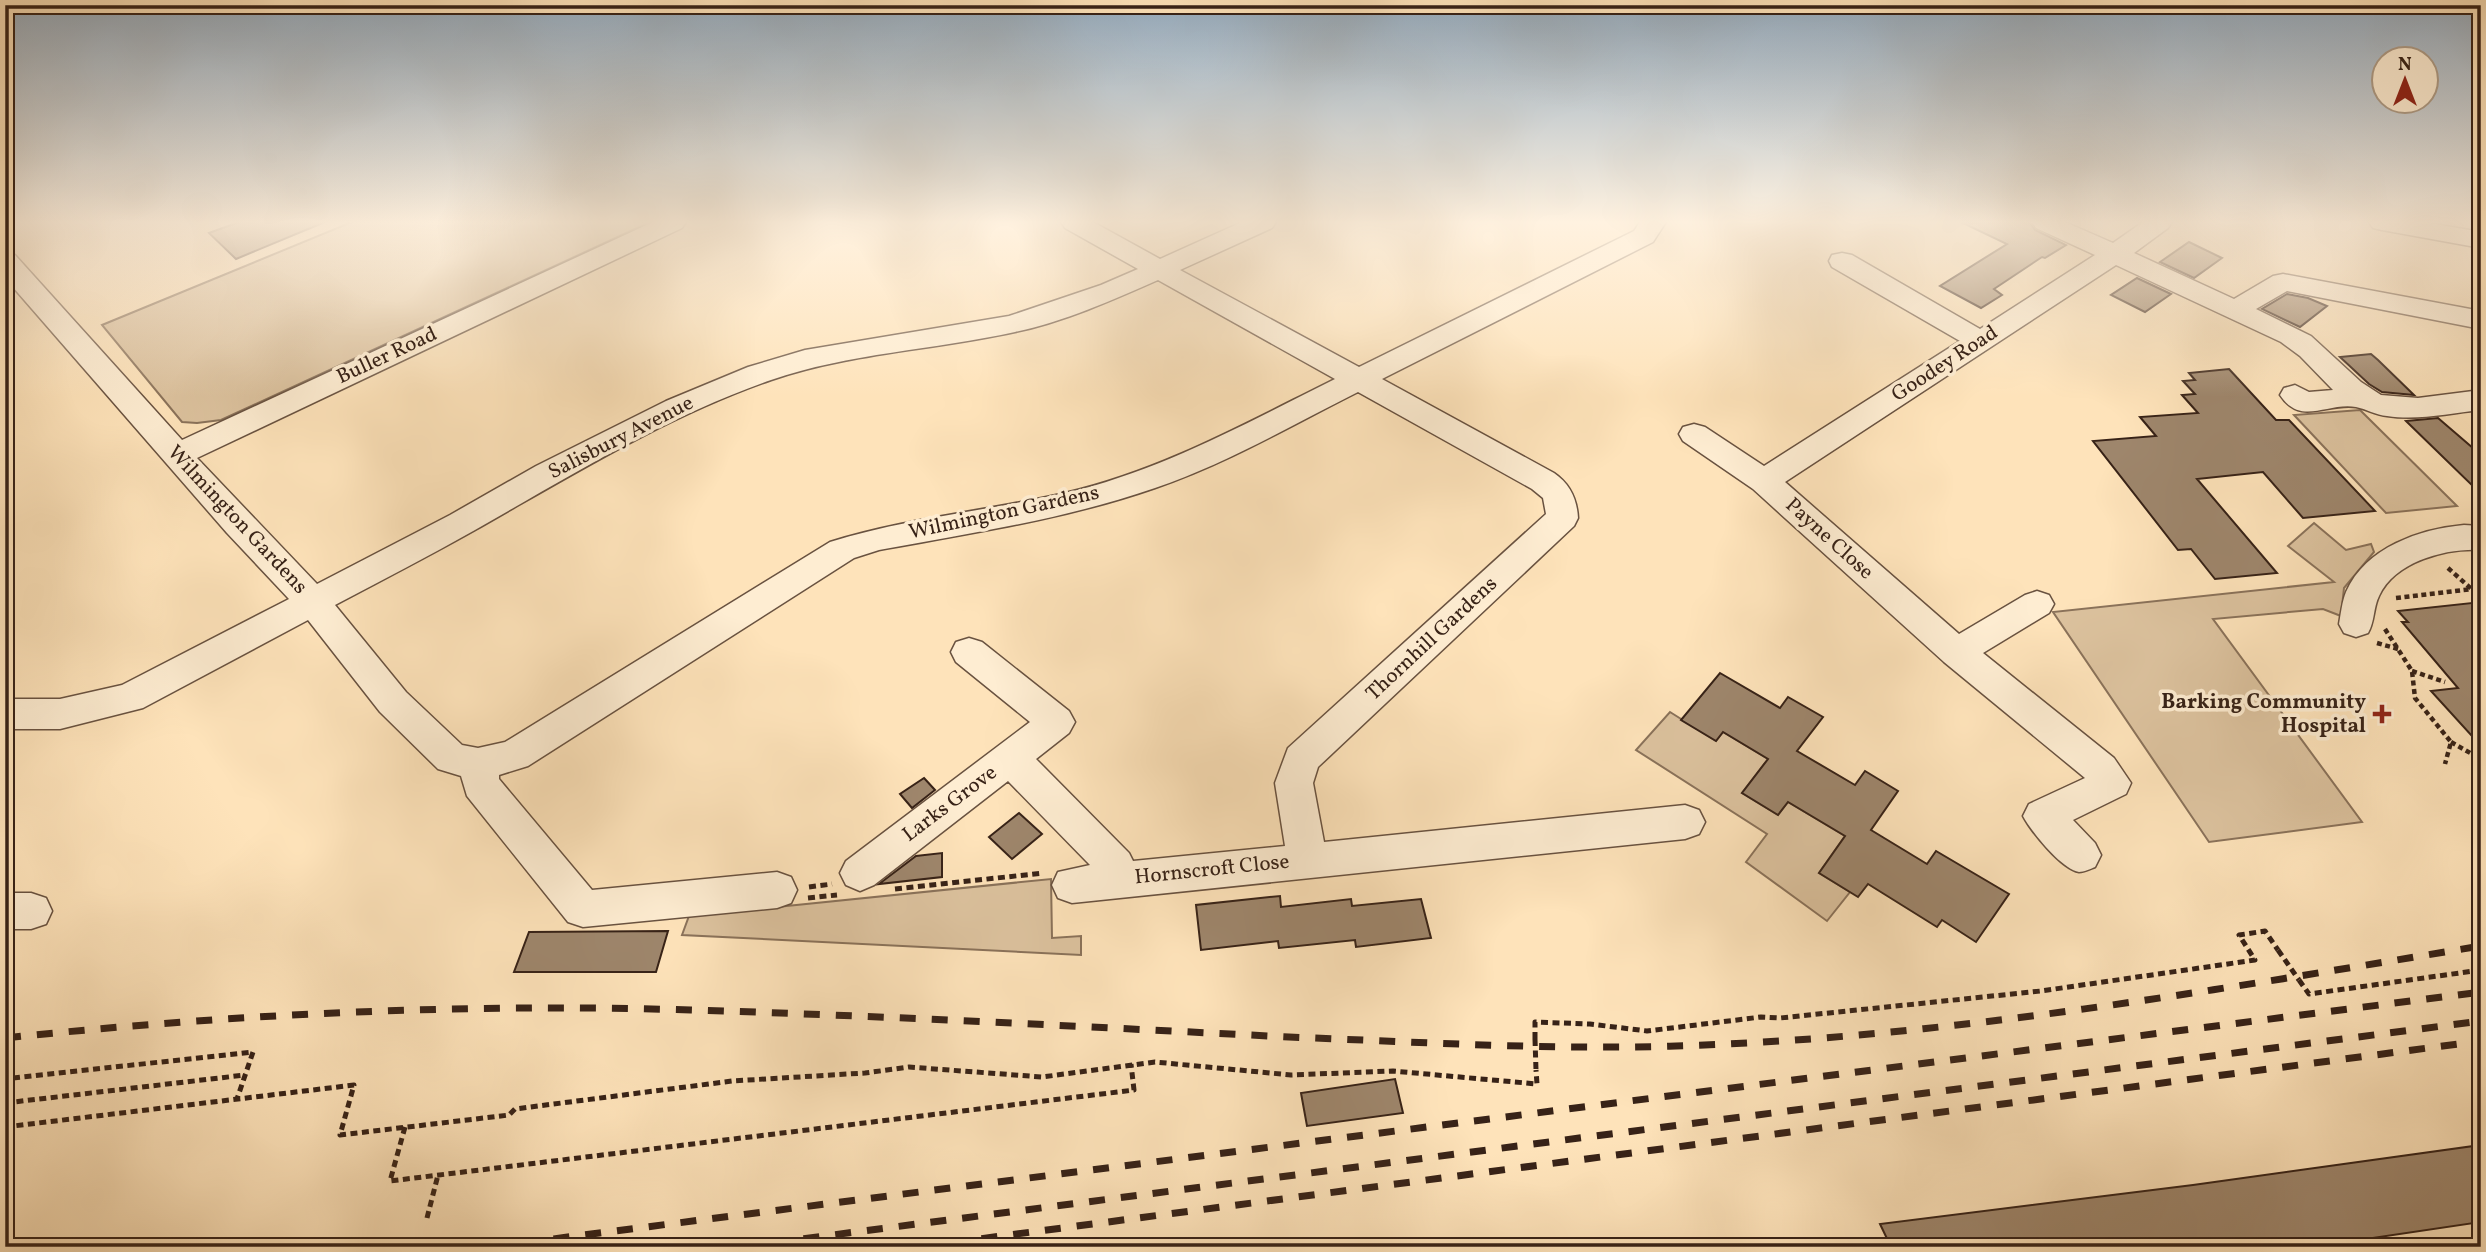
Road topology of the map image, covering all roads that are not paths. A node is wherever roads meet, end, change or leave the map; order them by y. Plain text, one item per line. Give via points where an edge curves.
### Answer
1 (22, 280) edge
2 (549, 280) edge
3 (1134, 280) edge
4 (1183, 280) edge
5 (1556, 280) edge
6 (1876, 280) edge
7 (2075, 280) edge
8 (2171, 280) edge
9 (2238, 309) junction
10 (2481, 320) edge
11 (1980, 341) junction
12 (1362, 379) junction
13 (2360, 397) junction
14 (2298, 399) dead end
15 (2481, 400) edge
16 (1694, 434) dead end
17 (177, 455) junction
18 (1764, 481) junction
19 (2481, 538) edge
20 (313, 601) junction
21 (2037, 604) dead end
22 (2370, 621) road end
23 (969, 652) dead end
24 (1957, 652) junction
25 (5, 714) edge
26 (1009, 759) junction
27 (478, 764) junction
28 (1685, 822) dead end
29 (2081, 855) dead end
30 (1307, 860) junction
31 (860, 873) road end
32 (1117, 880) junction
33 (1072, 884) dead end
34 (777, 890) road end

1 - 17 street, Wilmington Gardens
2 - 17 street, Buller Road
3 - 20 street, Salisbury Avenue via 1014,324 805,359 758,374 653,420
4 - 12 street, Thornhill Gardens
5 - 12 street, Wilmington Gardens
6 - 11 street
7 - 11 street, Goodey Road
8 - 9 street
9 - 10 street via 2283,282
9 - 13 street via 2306,344
11 - 18 street, Goodey Road
12 - 27 street, Wilmington Gardens via 1146,480 1067,504 877,539 842,550 515,755
12 - 30 street, Thornhill Gardens via 1556,490 1562,518 1301,759 1294,783
13 - 14 street
13 - 15 street via 2392,408
16 - 18 street, Payne Close
17 - 20 street, Wilmington Gardens
18 - 24 street, Payne Close
19 - 22 street via 2432,543 2395,557 2364,589
20 - 25 street, Salisbury Avenue via 130,698 60,714
20 - 27 street, Wilmington Gardens via 393,702 452,758
21 - 24 street
23 - 26 street via 1056,722
24 - 29 street, Payne Close via 2101,769 2112,783 2043,816
26 - 31 street, Larks Grove
26 - 32 street, Larks Grove via 1115,865
27 - 34 street via 481,785 583,909
28 - 30 street
30 - 32 street, Hornscroft Close
32 - 33 street, Hornscroft Close

